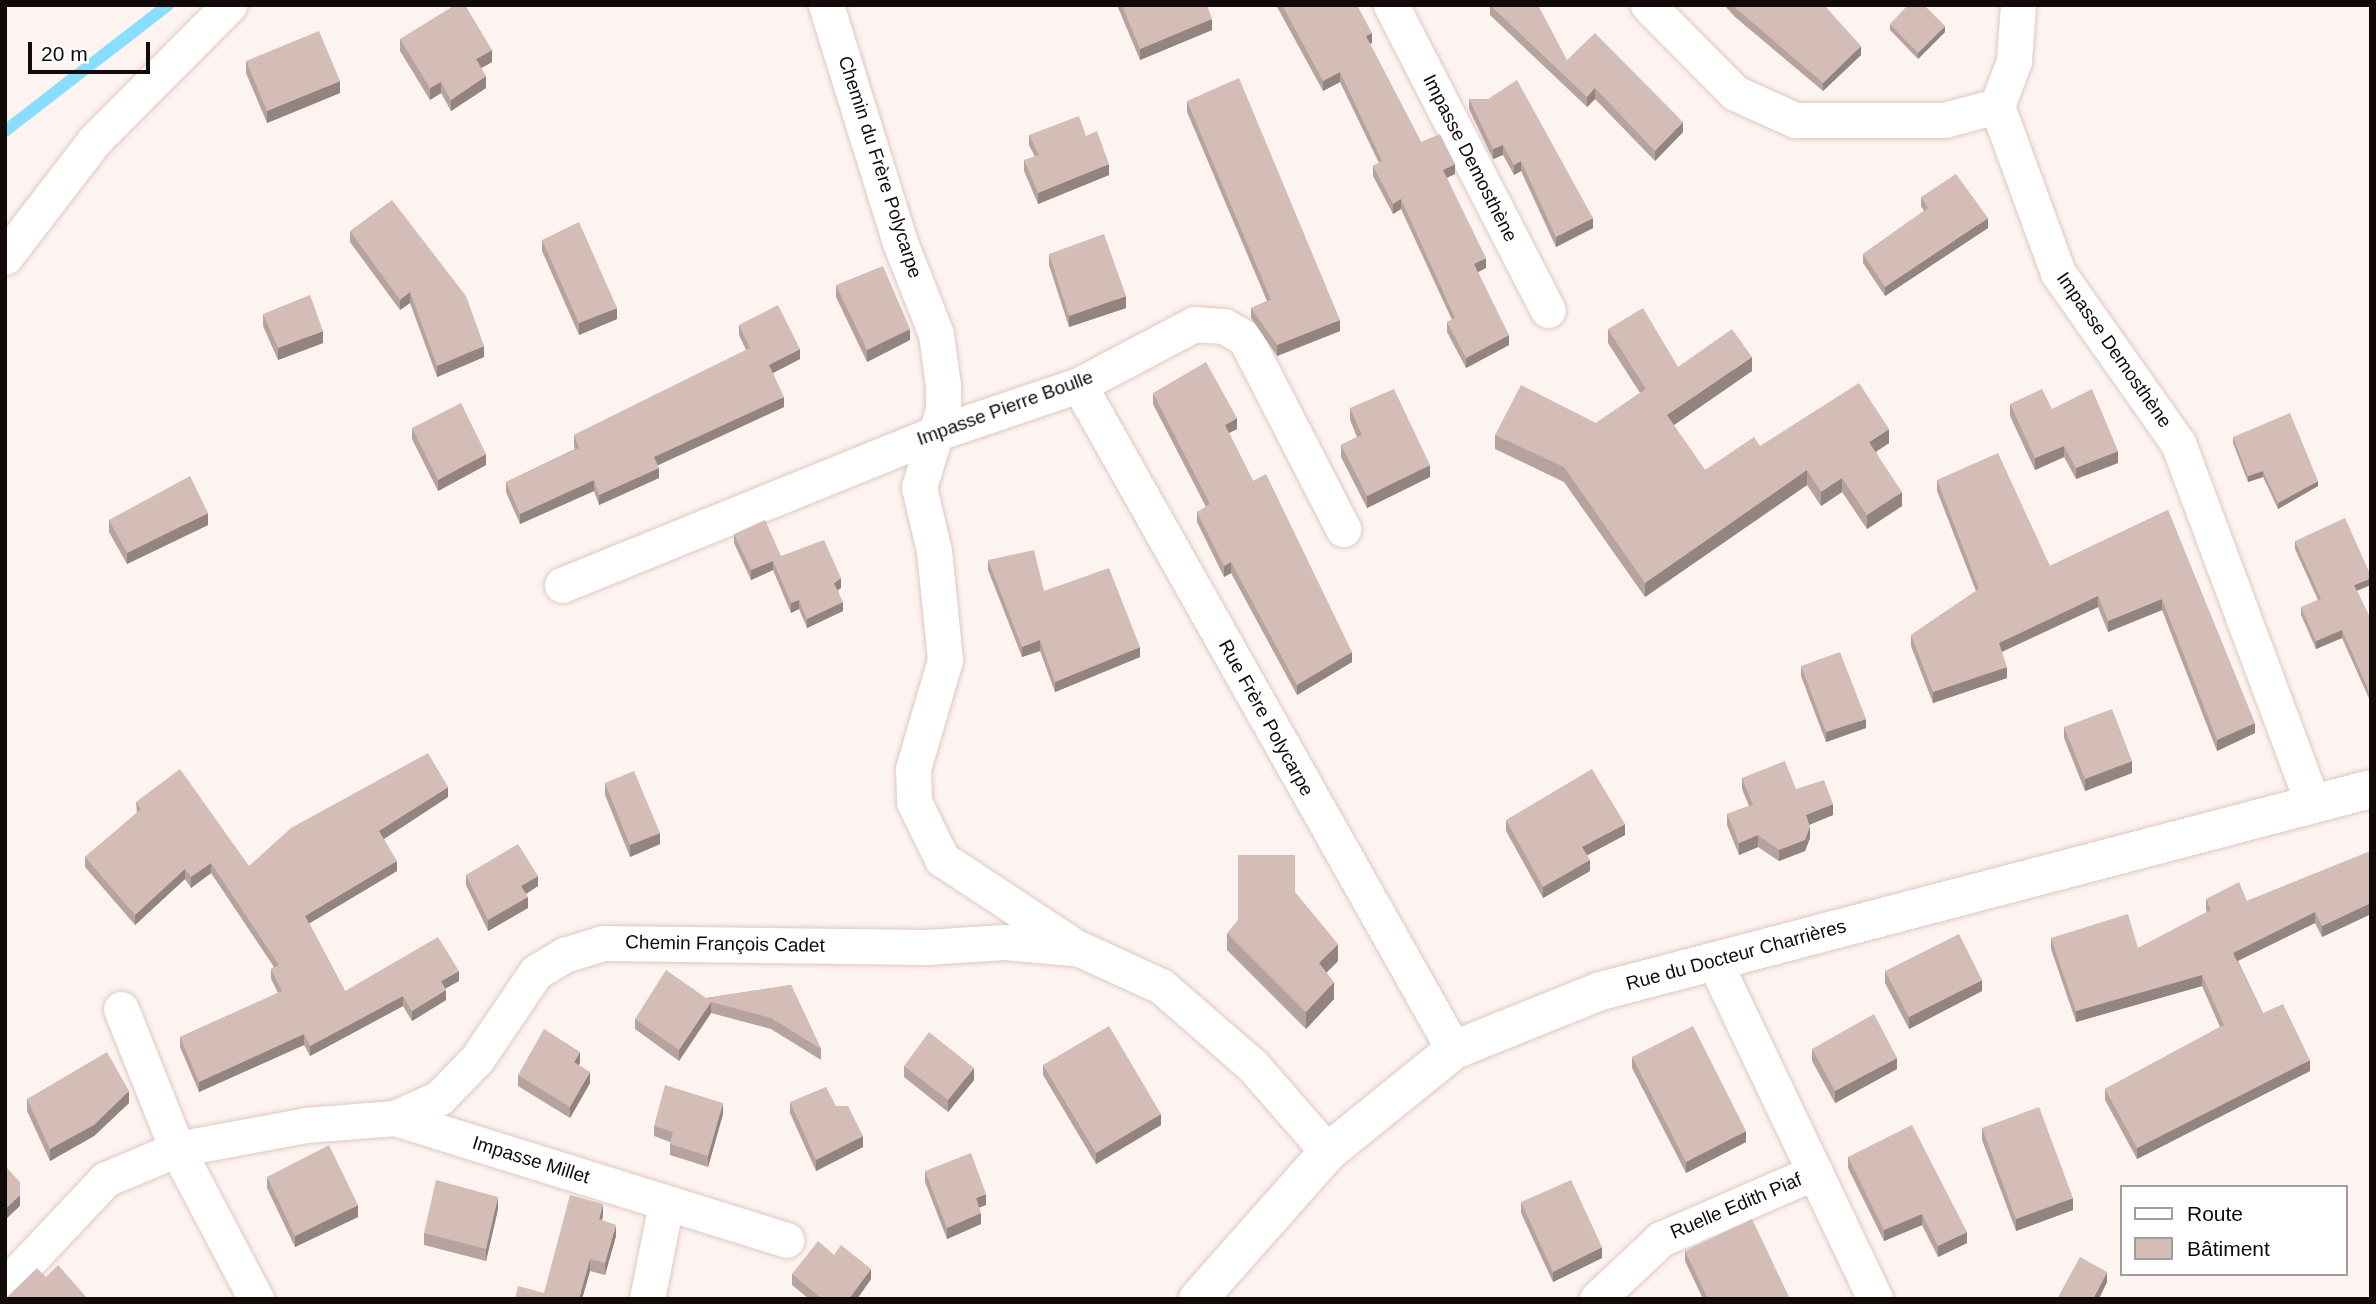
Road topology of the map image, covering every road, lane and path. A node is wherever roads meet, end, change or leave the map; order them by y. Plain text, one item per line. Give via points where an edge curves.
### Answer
1 (229, 5) edge
2 (825, 5) edge
3 (1648, 5) edge
4 (2018, 5) edge
5 (1392, 6) edge
6 (1997, 106) junction
7 (5, 257) edge
8 (1548, 310) dead end
9 (1079, 385) junction
10 (937, 433) junction
11 (1343, 529) dead end
12 (562, 585) dead end
13 (2371, 789) edge
14 (2313, 804) junction
15 (1080, 949) junction
16 (1714, 961) junction
17 (121, 1009) dead end
18 (1454, 1050) junction
19 (396, 1118) junction
20 (177, 1149) junction
21 (1328, 1152) junction
22 (1815, 1172) junction
23 (666, 1203) junction
24 (786, 1240) dead end
25 (5, 1286) edge
26 (256, 1299) edge
27 (647, 1299) edge
28 (1198, 1299) edge
29 (1597, 1299) edge
30 (1875, 1299) edge

1 - 7 street via 94,141
2 - 10 street, Chemin du Frère Polycarpe via 898,240 936,334 943,386
3 - 6 street via 1735,93 1785,117 1944,120
4 - 6 street via 2014,61
5 - 8 street, Impasse Demosthène
6 - 14 street, Impasse Demosthène via 2058,273 2178,443
9 - 10 street, Impasse Pierre Boulle
9 - 11 street, Impasse Pierre Boulle via 1194,324 1224,326 1245,338
9 - 18 street, Rue Frère Polycarpe
10 - 12 street, Impasse Pierre Boulle
10 - 15 street, Chemin du Frère Polycarpe via 919,487 934,551 945,660 913,769 914,802 942,859
13 - 14 street, Rue du Docteur Charrières
14 - 16 street, Rue du Docteur Charrières
15 - 19 street, Chemin François Cadet via 1005,942 926,947 603,943 564,955 536,972 477,1059 439,1098
15 - 21 street, Chemin François Cadet via 1161,986 1253,1066
16 - 18 street, Rue du Docteur Charrières via 1601,991
16 - 22 street, Ruelle Edith Piaf
17 - 20 street
18 - 21 street, Rue du Docteur Charrières
19 - 20 street, Chemin François Cadet via 306,1125
19 - 23 street, Impasse Millet
20 - 25 street, Chemin François Cadet via 106,1179
20 - 26 street
21 - 28 street, Rue du Docteur Charrières
22 - 29 street, Ruelle Edith Piaf via 1661,1239
22 - 30 street, Ruelle Edith Piaf
23 - 24 street, Impasse Millet
23 - 27 street

